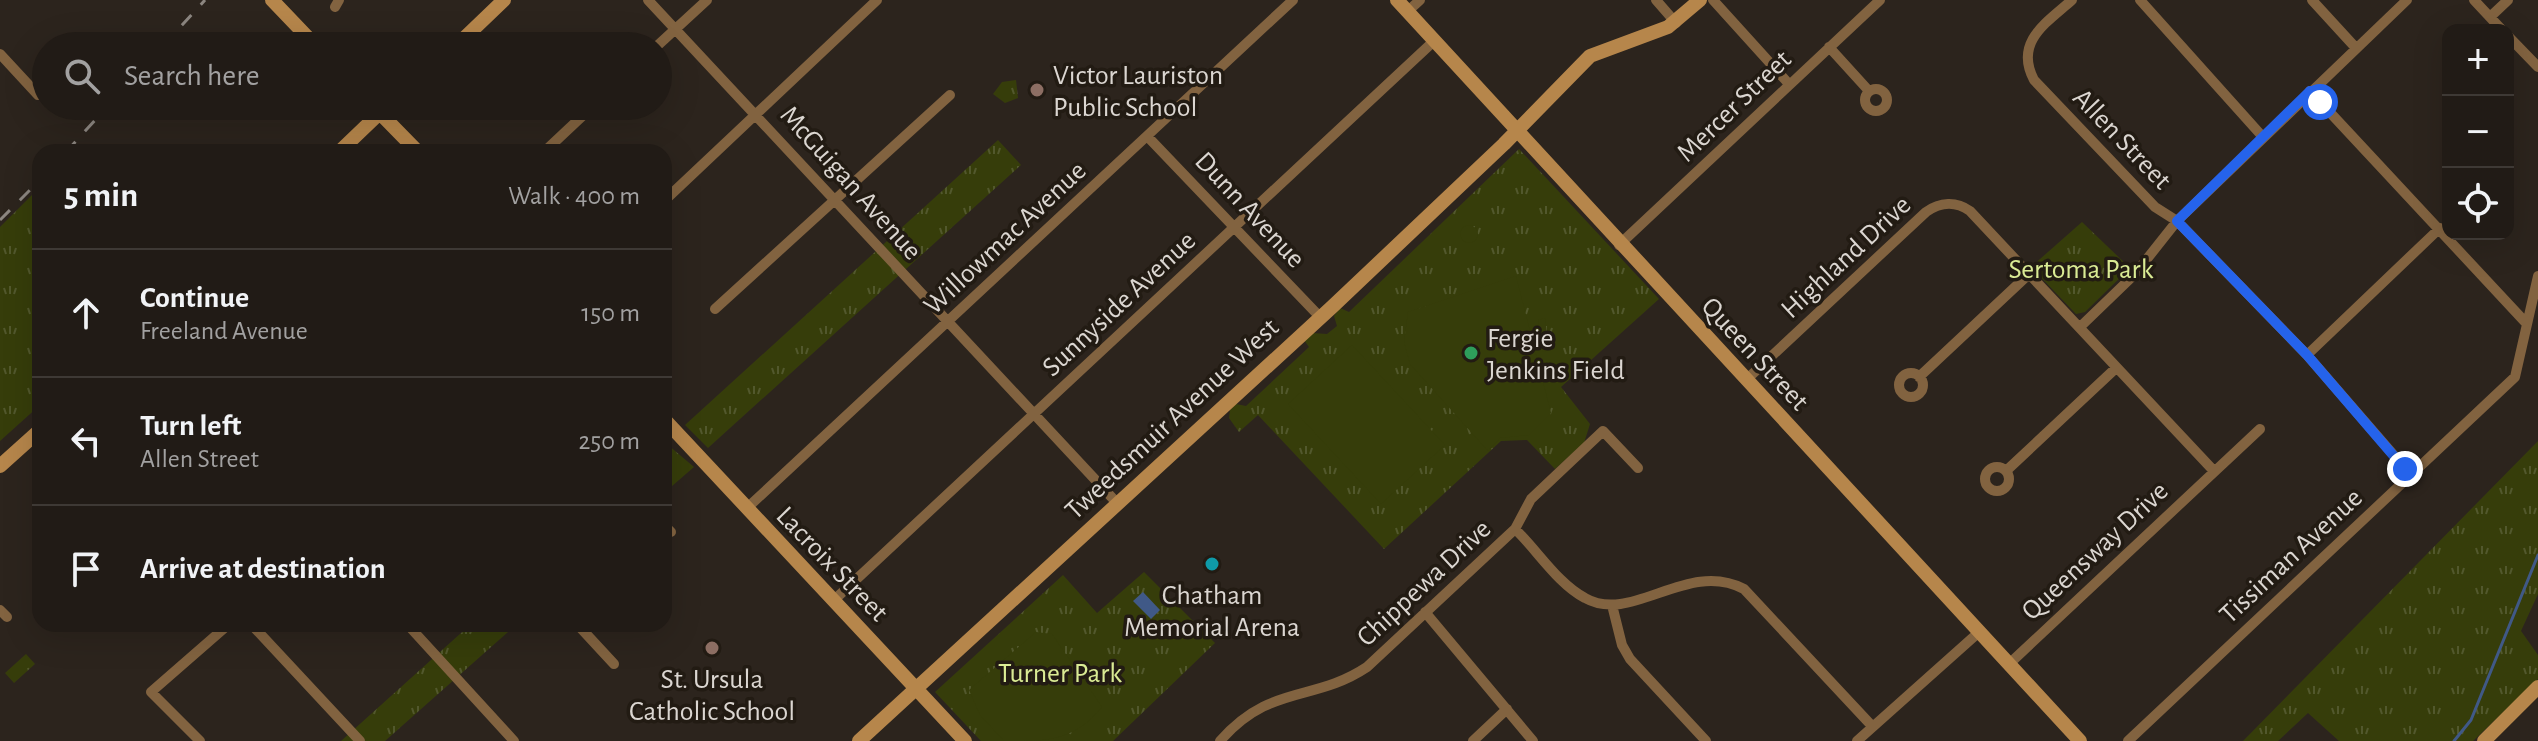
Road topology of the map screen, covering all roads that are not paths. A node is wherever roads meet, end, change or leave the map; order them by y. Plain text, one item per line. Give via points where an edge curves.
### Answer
1 (272, 0) edge
2 (504, 0) edge
3 (648, 0) edge
4 (707, 0) edge
5 (877, 0) edge
6 (1293, 0) edge
7 (1420, 0) edge
8 (1656, 0) edge
9 (1700, 0) edge
10 (1713, 0) edge
11 (1880, 0) edge
12 (2072, 0) edge
13 (2140, 0) edge
14 (2312, 0) edge
15 (2407, 0) edge
16 (2474, 0) edge
17 (2508, 0) edge
18 (1402, 6) edge
19 (2490, 17) junction
20 (1676, 23) junction
21 (2496, 24) edge
22 (674, 30) junction
23 (303, 32) edge
24 (471, 32) edge
25 (1434, 41) junction
26 (2514, 42) edge
27 (1829, 47) junction
28 (2355, 47) junction
29 (0, 54) edge
30 (2538, 67) edge
31 (1789, 84) junction
32 (32, 89) edge
33 (1869, 91) dead end
34 (2310, 91) junction
35 (950, 95) dead end
36 (757, 112) junction
37 (368, 120) edge
38 (390, 120) edge
39 (578, 120) edge
40 (1516, 131) junction
41 (1147, 136) junction
42 (2262, 136) junction
43 (346, 144) edge
44 (411, 144) edge
45 (553, 144) edge
46 (672, 193) edge
47 (836, 200) junction
48 (2177, 221) junction
49 (1236, 227) junction
50 (2440, 228) junction
51 (1619, 245) junction
52 (2029, 274) junction
53 (2538, 276) edge
54 (715, 309) dead end
55 (1320, 317) junction
56 (947, 323) junction
57 (2527, 324) junction
58 (2080, 327) junction
59 (2307, 355) junction
60 (2116, 368) junction
61 (1919, 377) dead end
62 (1746, 380) junction
63 (1032, 414) junction
64 (672, 428) edge
65 (2260, 429) dead end
66 (32, 437) edge
67 (0, 466) edge
68 (1638, 468) dead end
69 (2213, 470) junction
70 (2006, 471) dead end
71 (2411, 475) junction
72 (1117, 503) junction
73 (746, 509) junction
74 (1515, 529) junction
75 (833, 601) junction
76 (1612, 605) junction
77 (1425, 612) junction
78 (220, 632) edge
79 (258, 632) edge
80 (414, 632) edge
81 (584, 632) edge
82 (1978, 633) junction
83 (614, 664) dead end
84 (2008, 665) junction
85 (915, 686) junction
86 (2538, 687) edge
87 (1507, 709) junction
88 (1872, 726) junction
89 (200, 741) edge
90 (360, 741) edge
91 (514, 741) edge
92 (859, 741) edge
93 (965, 741) edge
94 (1220, 741) edge
95 (1473, 741) edge
96 (1533, 741) edge
97 (1706, 741) edge
98 (1857, 741) edge
99 (2080, 741) edge
100 (2128, 741) edge
101 (2484, 741) edge

1 - 23 street
2 - 24 street
3 - 22 street, McGuigan Avenue
4 - 22 street
5 - 36 street
6 - 41 street, Willowmac Avenue
7 - 18 street
8 - 20 street
9 - 20 street
10 - 31 street
11 - 27 street, Mercer Street
12 - 48 street, Allen Street via 2030,40 2029,70 2155,207
13 - 42 street
14 - 28 street
15 - 28 street
16 - 19 street
17 - 19 street
18 - 25 street, Queen Street
19 - 21 street
20 - 40 street, Tweedsmuir Avenue West via 1590,56
22 - 36 street, McGuigan Avenue
25 - 40 street, Queen Street
25 - 49 street, Sunnyside Avenue
26 - 30 street
27 - 31 street, Mercer Street
27 - 33 street
28 - 34 street
29 - 32 street
31 - 51 street, Mercer Street
34 - 42 street
34 - 50 street
35 - 47 street
36 - 46 street
36 - 47 street, McGuigan Avenue
37 - 43 street
38 - 44 street
39 - 45 street
40 - 51 street, Queen Street
40 - 55 street, Tweedsmuir Avenue West
41 - 49 street, Dunn Avenue
41 - 56 street, Willowmac Avenue
42 - 48 street
47 - 54 street
47 - 56 street, McGuigan Avenue
48 - 58 street via 2135,274
48 - 59 street, Allen Street
49 - 55 street, Dunn Avenue
49 - 63 street, Sunnyside Avenue
50 - 57 street
50 - 59 street
51 - 62 street, Queen Street
52 - 58 street, Highland Drive
52 - 61 street
52 - 62 street, Highland Drive via 1967,208 1940,204
53 - 57 street, Tissiman Avenue
55 - 72 street, Tweedsmuir Avenue West
56 - 63 street, McGuigan Avenue
56 - 73 street, Willowmac Avenue
57 - 71 street, Tissiman Avenue via 2515,377
58 - 60 street, Highland Drive
59 - 71 street, Allen Street
60 - 69 street, Highland Drive
60 - 70 street
62 - 82 street, Queen Street
63 - 72 street, McGuigan Avenue
63 - 75 street, Sunnyside Avenue
64 - 73 street, Lacroix Street
65 - 69 street, Queensway Drive
66 - 67 street
68 - 74 street via 1603,431 1531,499
69 - 84 street, Queensway Drive
71 - 100 street, Tissiman Avenue
72 - 85 street, Tweedsmuir Avenue West
73 - 75 street, Lacroix Street
74 - 76 street, Chippewa Drive via 1577,593
74 - 77 street, Chippewa Drive
75 - 85 street, Lacroix Street
76 - 88 street via 1698,580 1735,585 1750,594
76 - 97 street via 1630,659
77 - 87 street
77 - 94 street, Chippewa Drive via 1357,674 1263,704
78 - 89 street via 151,692
79 - 90 street
80 - 91 street
81 - 83 street
82 - 84 street, Queen Street
82 - 88 street
84 - 99 street, Queen Street
85 - 92 street, Tweedsmuir Avenue West
85 - 93 street, Lacroix Street
86 - 101 street
87 - 95 street
87 - 96 street
88 - 98 street

